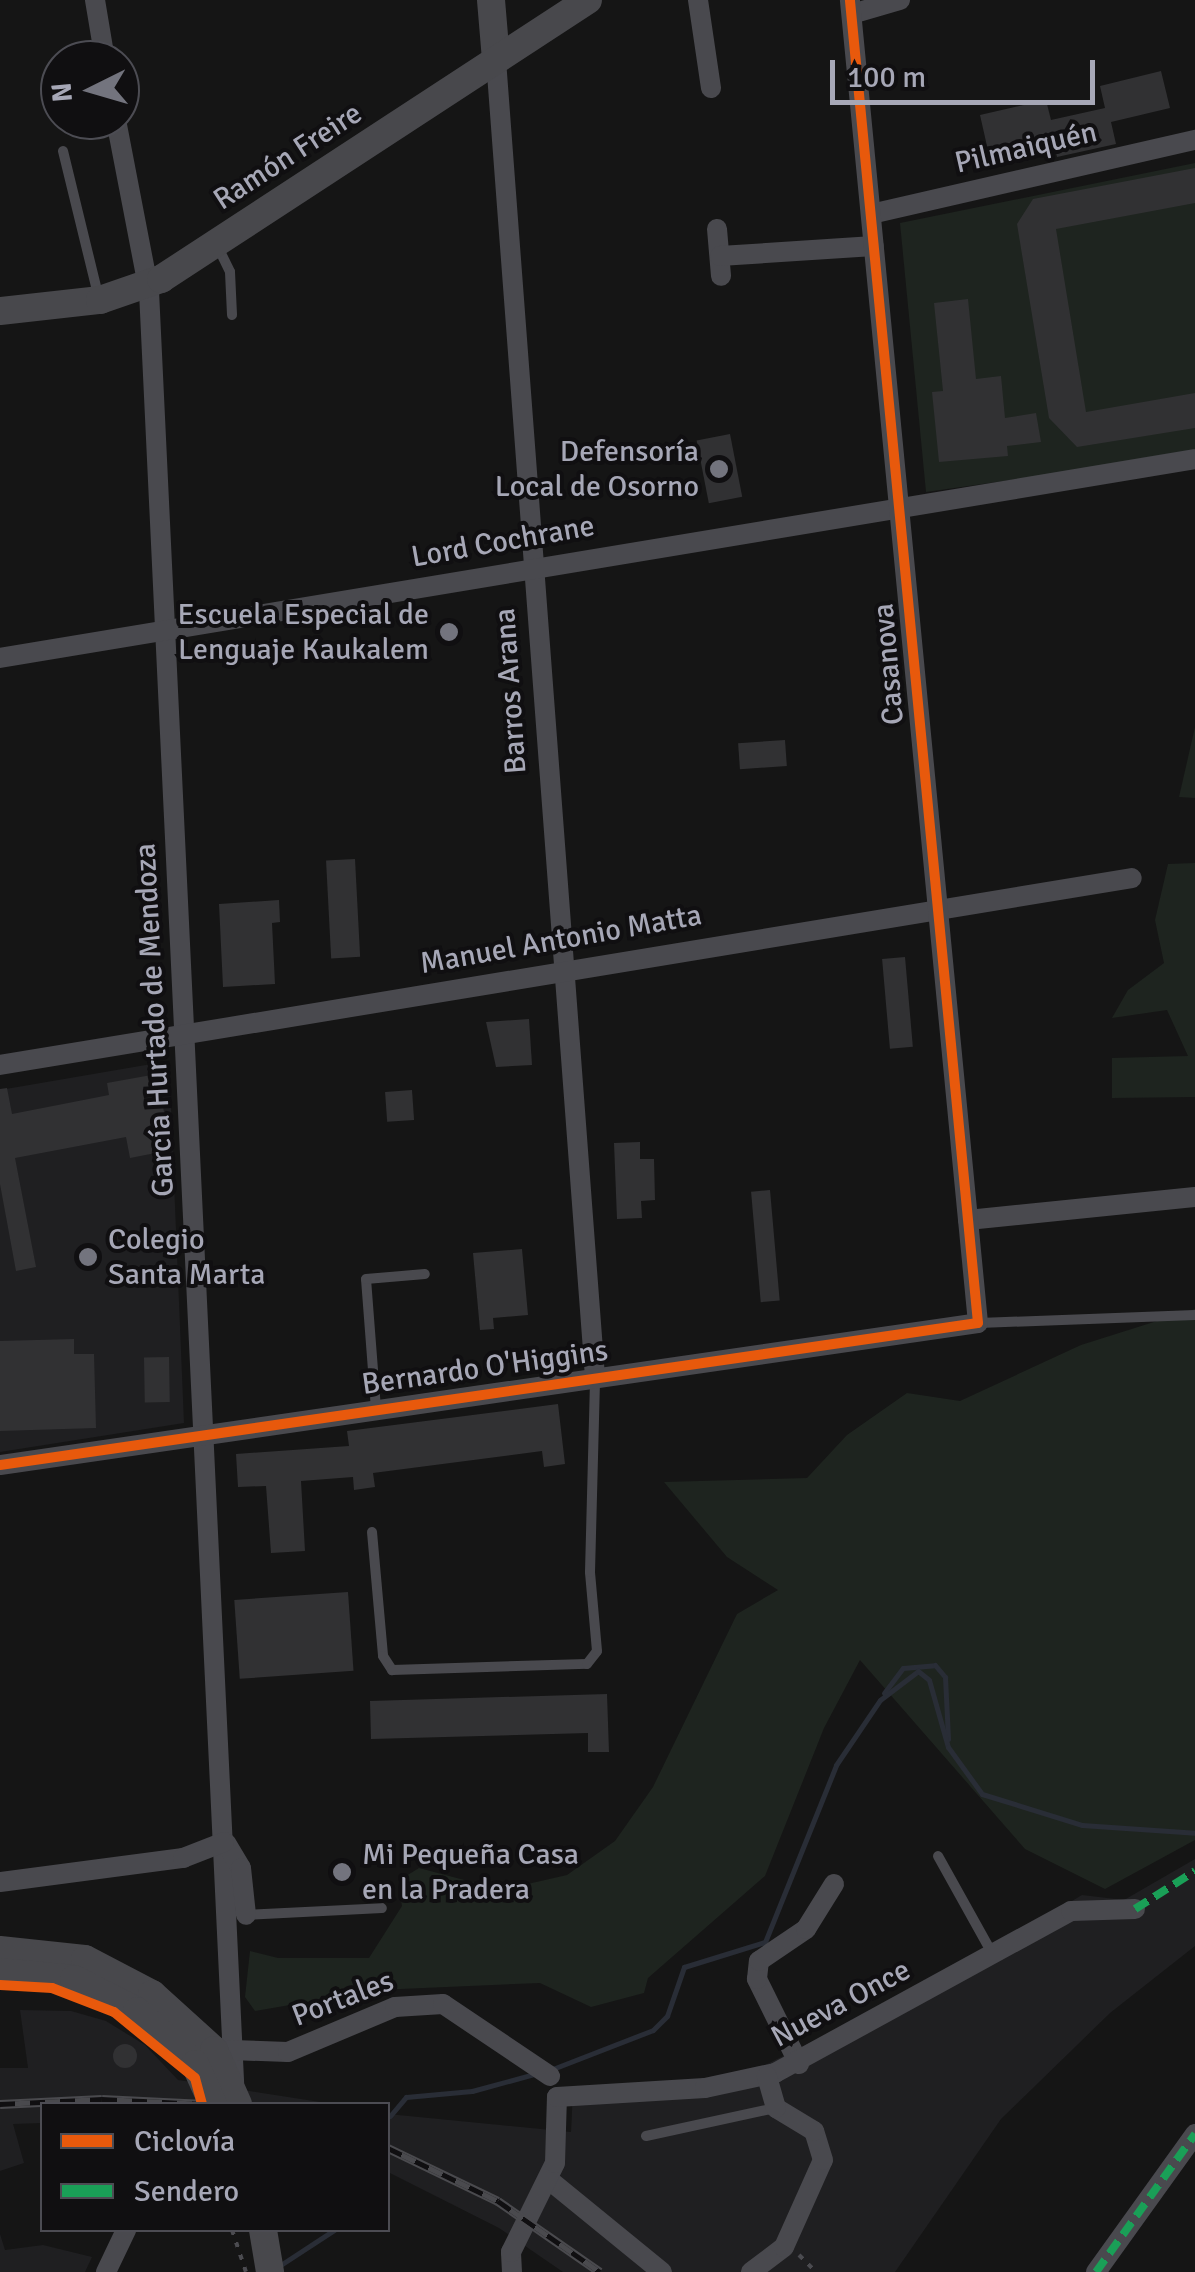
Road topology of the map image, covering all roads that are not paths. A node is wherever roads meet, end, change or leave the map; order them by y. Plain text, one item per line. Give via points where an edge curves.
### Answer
1 (95, 0) edge
2 (492, 0) edge
3 (588, 0) edge
4 (698, 0) edge
5 (900, 0) edge
6 (851, 7) edge
7 (102, 40) edge
8 (496, 60) junction
9 (711, 88) dead end
10 (120, 140) edge
11 (1195, 140) edge
12 (62, 151) dead end
13 (871, 214) junction
14 (717, 229) dead end
15 (216, 242) junction
16 (874, 246) junction
17 (148, 284) junction
18 (100, 300) junction
19 (0, 311) edge
20 (232, 315) dead end
21 (1195, 459) edge
22 (899, 504) junction
23 (534, 568) junction
24 (167, 630) junction
25 (0, 658) edge
26 (1132, 878) dead end
27 (938, 906) junction
28 (564, 970) junction
29 (184, 1034) junction
30 (0, 1065) edge
31 (1195, 1198) edge
32 (968, 1220) junction
33 (425, 1274) dead end
34 (1195, 1315) edge
35 (978, 1323) junction
36 (595, 1377) junction
37 (376, 1409) junction
38 (206, 1433) junction
39 (0, 1466) edge
40 (372, 1532) dead end
41 (224, 1842) junction
42 (938, 1856) dead end
43 (0, 1882) edge
44 (834, 1884) dead end
45 (382, 1908) dead end
46 (1135, 1910) dead end
47 (246, 1915) joint
48 (0, 1950) edge
49 (992, 1953) junction
50 (0, 1972) edge
51 (231, 2050) junction
52 (799, 2064) junction
53 (544, 2071) joint
54 (767, 2076) junction
55 (229, 2098) edge
56 (557, 2098) junction
57 (776, 2108) junction
58 (1195, 2134) edge
59 (646, 2136) dead end
60 (548, 2179) junction
61 (125, 2232) edge
62 (106, 2272) edge
63 (512, 2272) edge
64 (662, 2272) edge
65 (751, 2272) edge
66 (1096, 2272) edge

1 - 7 street
2 - 8 main road, Barros Arana
3 - 8 main road, Ramón Freire
4 - 9 street
5 - 6 street
6 - 13 street, Casanova
8 - 15 main road, Ramón Freire
8 - 23 street, Barros Arana
10 - 17 street, García Hurtado de Mendoza
11 - 13 street, Pilmaiquén
12 - 18 lane
13 - 16 street, Casanova
14 - 16 street via 720,266
15 - 17 main road, Ramón Freire
15 - 20 lane via 230,272
16 - 22 street, Casanova
17 - 18 main road, Ramón Freire
17 - 24 street, García Hurtado de Mendoza
18 - 19 main road, Ramón Freire
21 - 22 street, Lord Cochrane
22 - 23 street, Lord Cochrane
22 - 27 street, Casanova
23 - 24 street, Lord Cochrane
23 - 28 street, Barros Arana
24 - 25 street, Lord Cochrane
24 - 29 street, García Hurtado de Mendoza
26 - 27 street, Manuel Antonio Matta
27 - 28 street, Manuel Antonio Matta
27 - 32 street, Casanova
28 - 29 street, Manuel Antonio Matta
28 - 36 street, Barros Arana
29 - 30 street, Manuel Antonio Matta
29 - 38 street, García Hurtado de Mendoza
31 - 32 street
32 - 35 street, Casanova
33 - 37 lane via 366,1279
34 - 35 lane
35 - 36 street, Bernardo O'Higgins
36 - 37 street, Bernardo O'Higgins
36 - 40 lane via 590,1572 597,1651 587,1664 392,1670 382,1656
37 - 38 street, Bernardo O'Higgins
38 - 39 street, Bernardo O'Higgins
38 - 41 street, García Hurtado de Mendoza
41 - 43 street via 183,1858
41 - 47 street, García Hurtado de Mendoza via 240,1868
41 - 51 street
42 - 49 lane
44 - 52 street via 806,1929 759,1961 757,1979
45 - 47 lane
46 - 49 street, Nueva Once via 1071,1911
48 - 55 main road via 68,1954 134,1982 214,2050
49 - 52 street, Nueva Once
50 - 55 main road via 74,1979 137,2011
51 - 53 street, Portales via 288,2052 395,2007 443,2004
51 - 55 street
52 - 54 street, Nueva Once
53 - 56 lane, Portales
54 - 56 street, Nueva Once via 633,2096
54 - 57 street
56 - 60 street via 556,2163
57 - 59 lane
57 - 65 street via 814,2131 824,2160 784,2247
58 - 66 street
60 - 63 street via 511,2252
60 - 64 street
61 - 62 street

